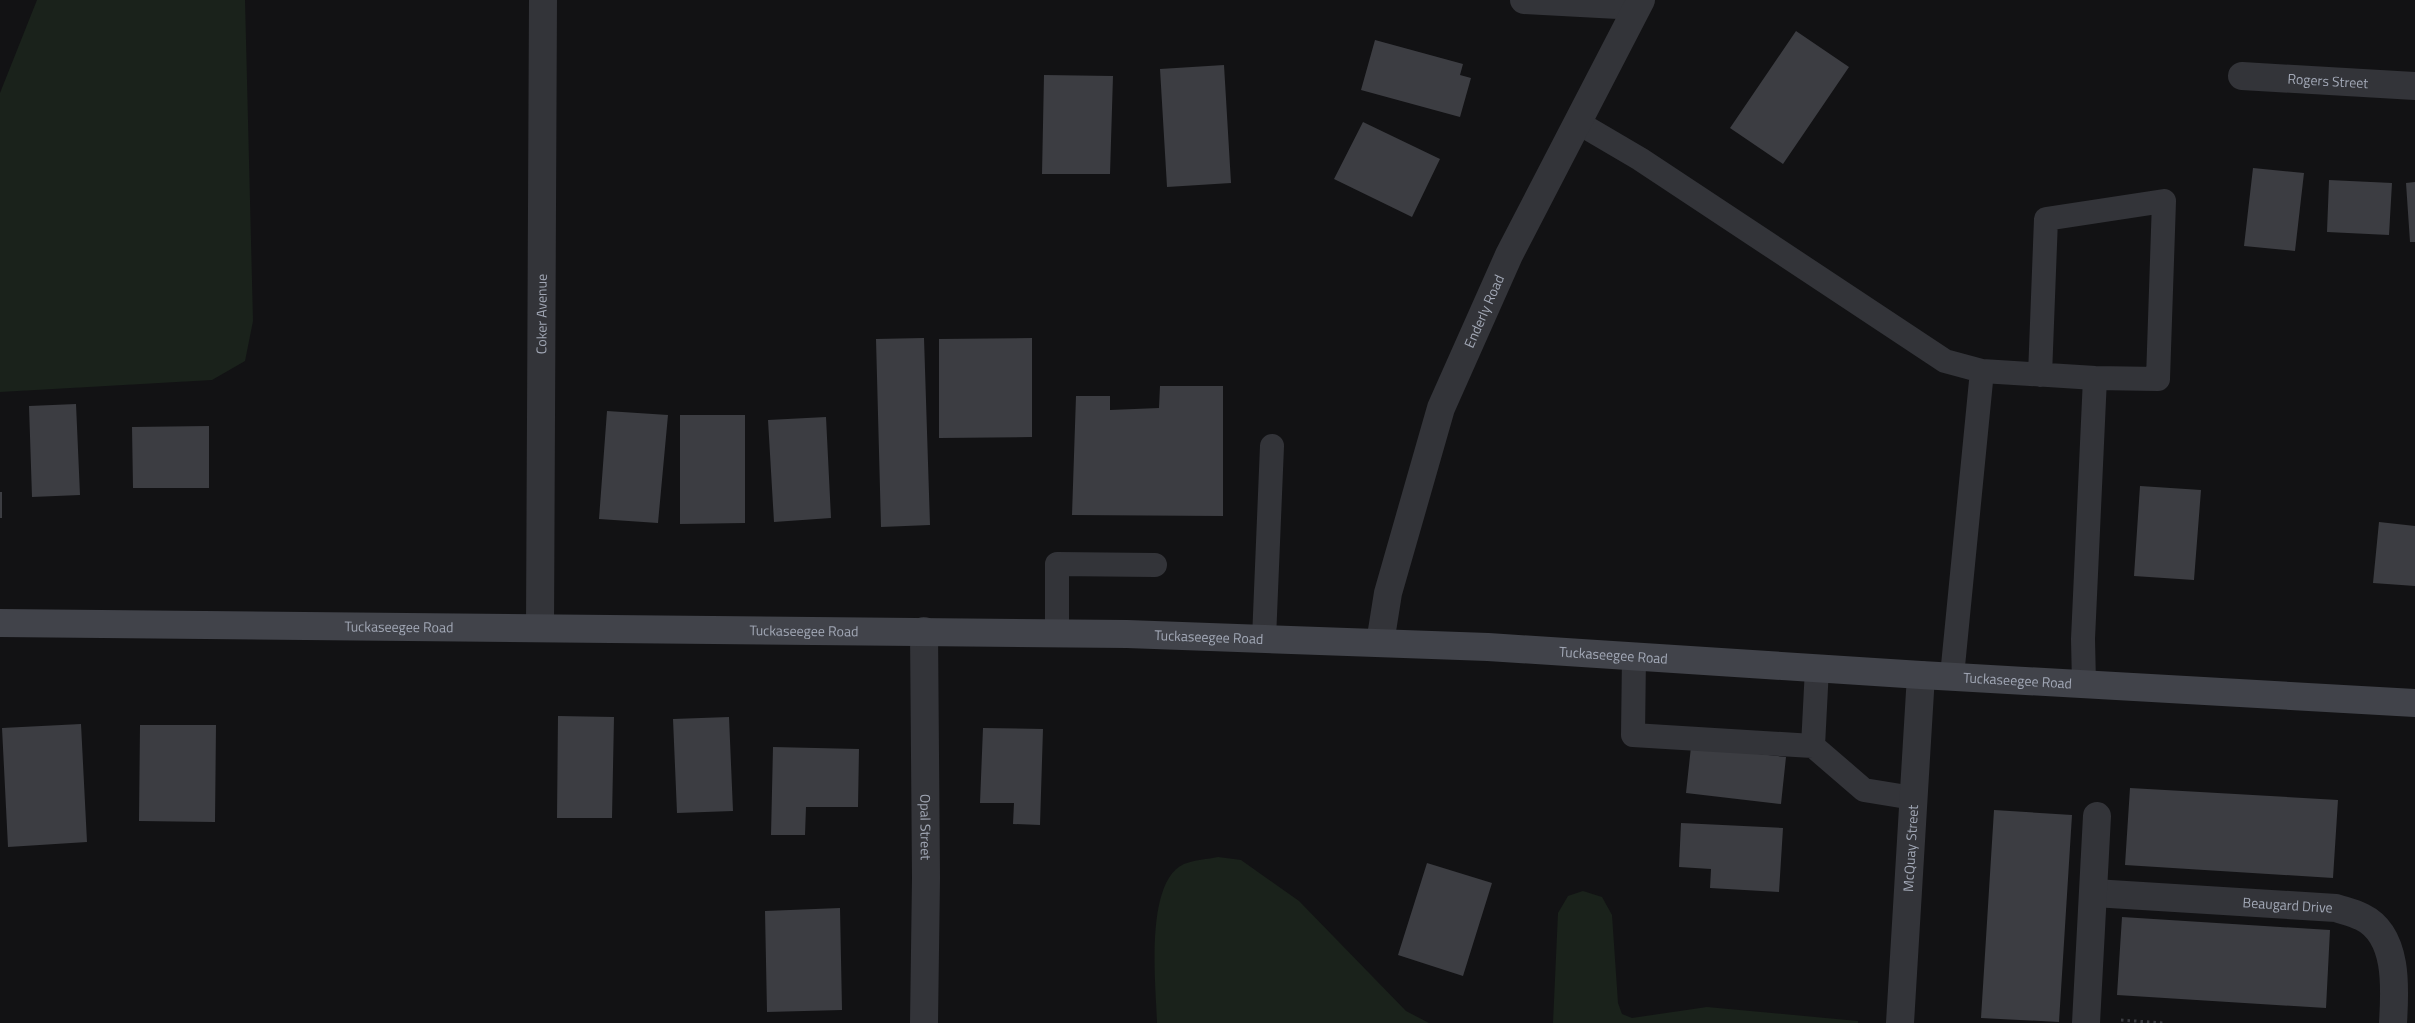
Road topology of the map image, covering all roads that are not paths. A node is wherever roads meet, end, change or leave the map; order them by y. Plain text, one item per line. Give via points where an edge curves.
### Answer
1 (543, 0) edge
2 (1524, 0) edge
3 (1639, 3) edge
4 (2242, 76) dead end
5 (2415, 86) edge
6 (1577, 122) junction
7 (1982, 372) junction
8 (2040, 375) junction
9 (2095, 378) junction
10 (1272, 446) dead end
11 (1155, 565) dead end
12 (0, 623) edge
13 (540, 628) junction
14 (924, 631) junction
15 (1057, 633) junction
16 (1264, 639) junction
17 (1380, 643) junction
18 (1634, 656) junction
19 (1817, 668) junction
20 (1921, 675) junction
21 (1952, 676) junction
22 (2084, 684) junction
23 (2415, 703) edge
24 (1812, 746) junction
25 (1913, 798) junction
26 (2097, 816) dead end
27 (2094, 893) junction
28 (924, 1023) edge
29 (1900, 1023) edge
30 (2086, 1023) edge
31 (2393, 1023) edge

1 - 13 street, Coker Avenue
2 - 3 street
3 - 6 street, Enderly Road
4 - 5 street, Rogers Street
6 - 7 lane via 1640,159 1945,361
6 - 17 street, Enderly Road via 1509,255 1441,408 1388,593
7 - 8 lane
7 - 21 lane
8 - 9 lane
8 - 9 lane via 2046,219 2164,201 2158,379
9 - 22 lane via 2083,639
10 - 16 lane
11 - 15 lane via 1057,564
12 - 13 main road, Tuckaseegee Road
13 - 14 main road, Tuckaseegee Road
14 - 15 main road, Tuckaseegee Road
14 - 28 street, Opal Street
15 - 16 main road, Tuckaseegee Road
16 - 17 main road, Tuckaseegee Road
17 - 18 main road, Tuckaseegee Road
18 - 19 main road, Tuckaseegee Road
18 - 24 lane via 1633,735
19 - 20 main road, Tuckaseegee Road
19 - 24 lane
20 - 21 main road, Tuckaseegee Road
20 - 25 street, McQuay Street
21 - 22 main road, Tuckaseegee Road
22 - 23 main road, Tuckaseegee Road
24 - 25 lane via 1864,790
25 - 29 street, McQuay Street
26 - 27 street
27 - 30 street
27 - 31 street, Beaugard Drive via 2336,908 2364,917 2379,932 2392,958 2395,988

